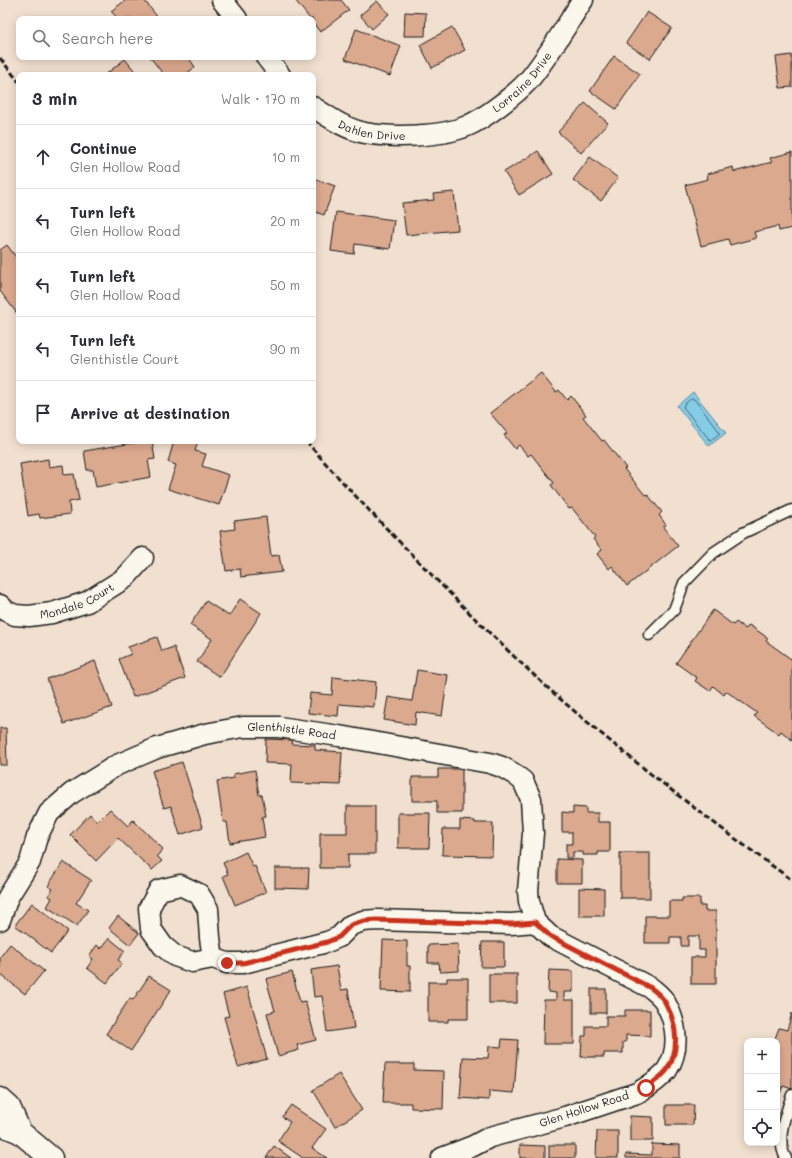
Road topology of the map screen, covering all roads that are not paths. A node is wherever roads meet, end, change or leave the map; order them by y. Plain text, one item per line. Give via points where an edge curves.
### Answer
1 (222, 0) edge
2 (583, 0) edge
3 (235, 16) edge
4 (268, 60) edge
5 (278, 72) edge
6 (316, 109) edge
7 (436, 134) joint
8 (792, 510) edge
9 (144, 558) dead end
10 (0, 605) edge
11 (649, 635) dead end
12 (0, 920) edge
13 (535, 922) junction
14 (212, 958) dead end
15 (792, 1095) edge
16 (0, 1099) edge
17 (0, 1124) edge
18 (20, 1132) junction
19 (51, 1158) edge
20 (442, 1158) edge
21 (786, 1158) edge

1 - 3 street
2 - 7 street, Lorraine Drive via 543,62 510,97 468,126
4 - 5 street
6 - 7 street, Dahlen Drive via 340,124 364,133 402,136
8 - 11 lane via 744,533 713,553 684,582 674,610
9 - 10 street, Mondale Court via 126,578 87,602 52,613 29,616 6,611
12 - 13 street, Glenthistle Road via 8,897 30,862 37,837 49,813 72,793 117,765 157,748 205,734 243,727 279,727 490,763 514,774 523,781 531,799 533,833 528,891
13 - 14 street via 511,924 364,921 351,925 339,937 327,942 243,963 227,963
13 - 20 street, Glen Hollow Road via 550,936 651,988 660,996 676,1028 673,1056 666,1070 637,1093 566,1117 490,1137
15 - 21 lane via 782,1126
16 - 18 street via 10,1107
17 - 18 street
18 - 19 street

